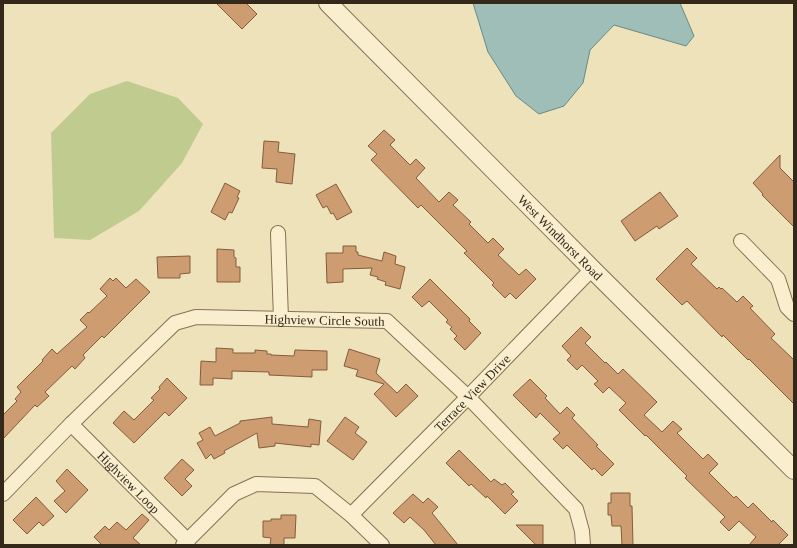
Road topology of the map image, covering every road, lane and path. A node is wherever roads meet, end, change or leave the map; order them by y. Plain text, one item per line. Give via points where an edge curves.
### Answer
1 (328, 3) edge
2 (278, 233) dead end
3 (741, 241) dead end
4 (592, 269) junction
5 (794, 314) edge
6 (281, 319) junction
7 (468, 397) junction
8 (71, 424) junction
9 (794, 470) edge
10 (3, 494) edge
11 (351, 515) junction
12 (185, 543) edge
13 (382, 545) edge
14 (582, 545) edge

1 - 4 street, West Windhorst Road
2 - 6 street
3 - 5 street via 778,279 787,307
4 - 7 street, Terrace View Drive
4 - 9 street, West Windhorst Road
6 - 7 street, Highview Circle South via 388,321
6 - 8 street, Highview Circle South via 196,317 175,323
7 - 11 street, Terrace View Drive
7 - 14 street, Highview Circle South via 576,509 582,531
8 - 10 street, Highview Circle South
8 - 12 street, Highview Loop
11 - 12 street via 315,486 256,484 234,494
11 - 13 street

